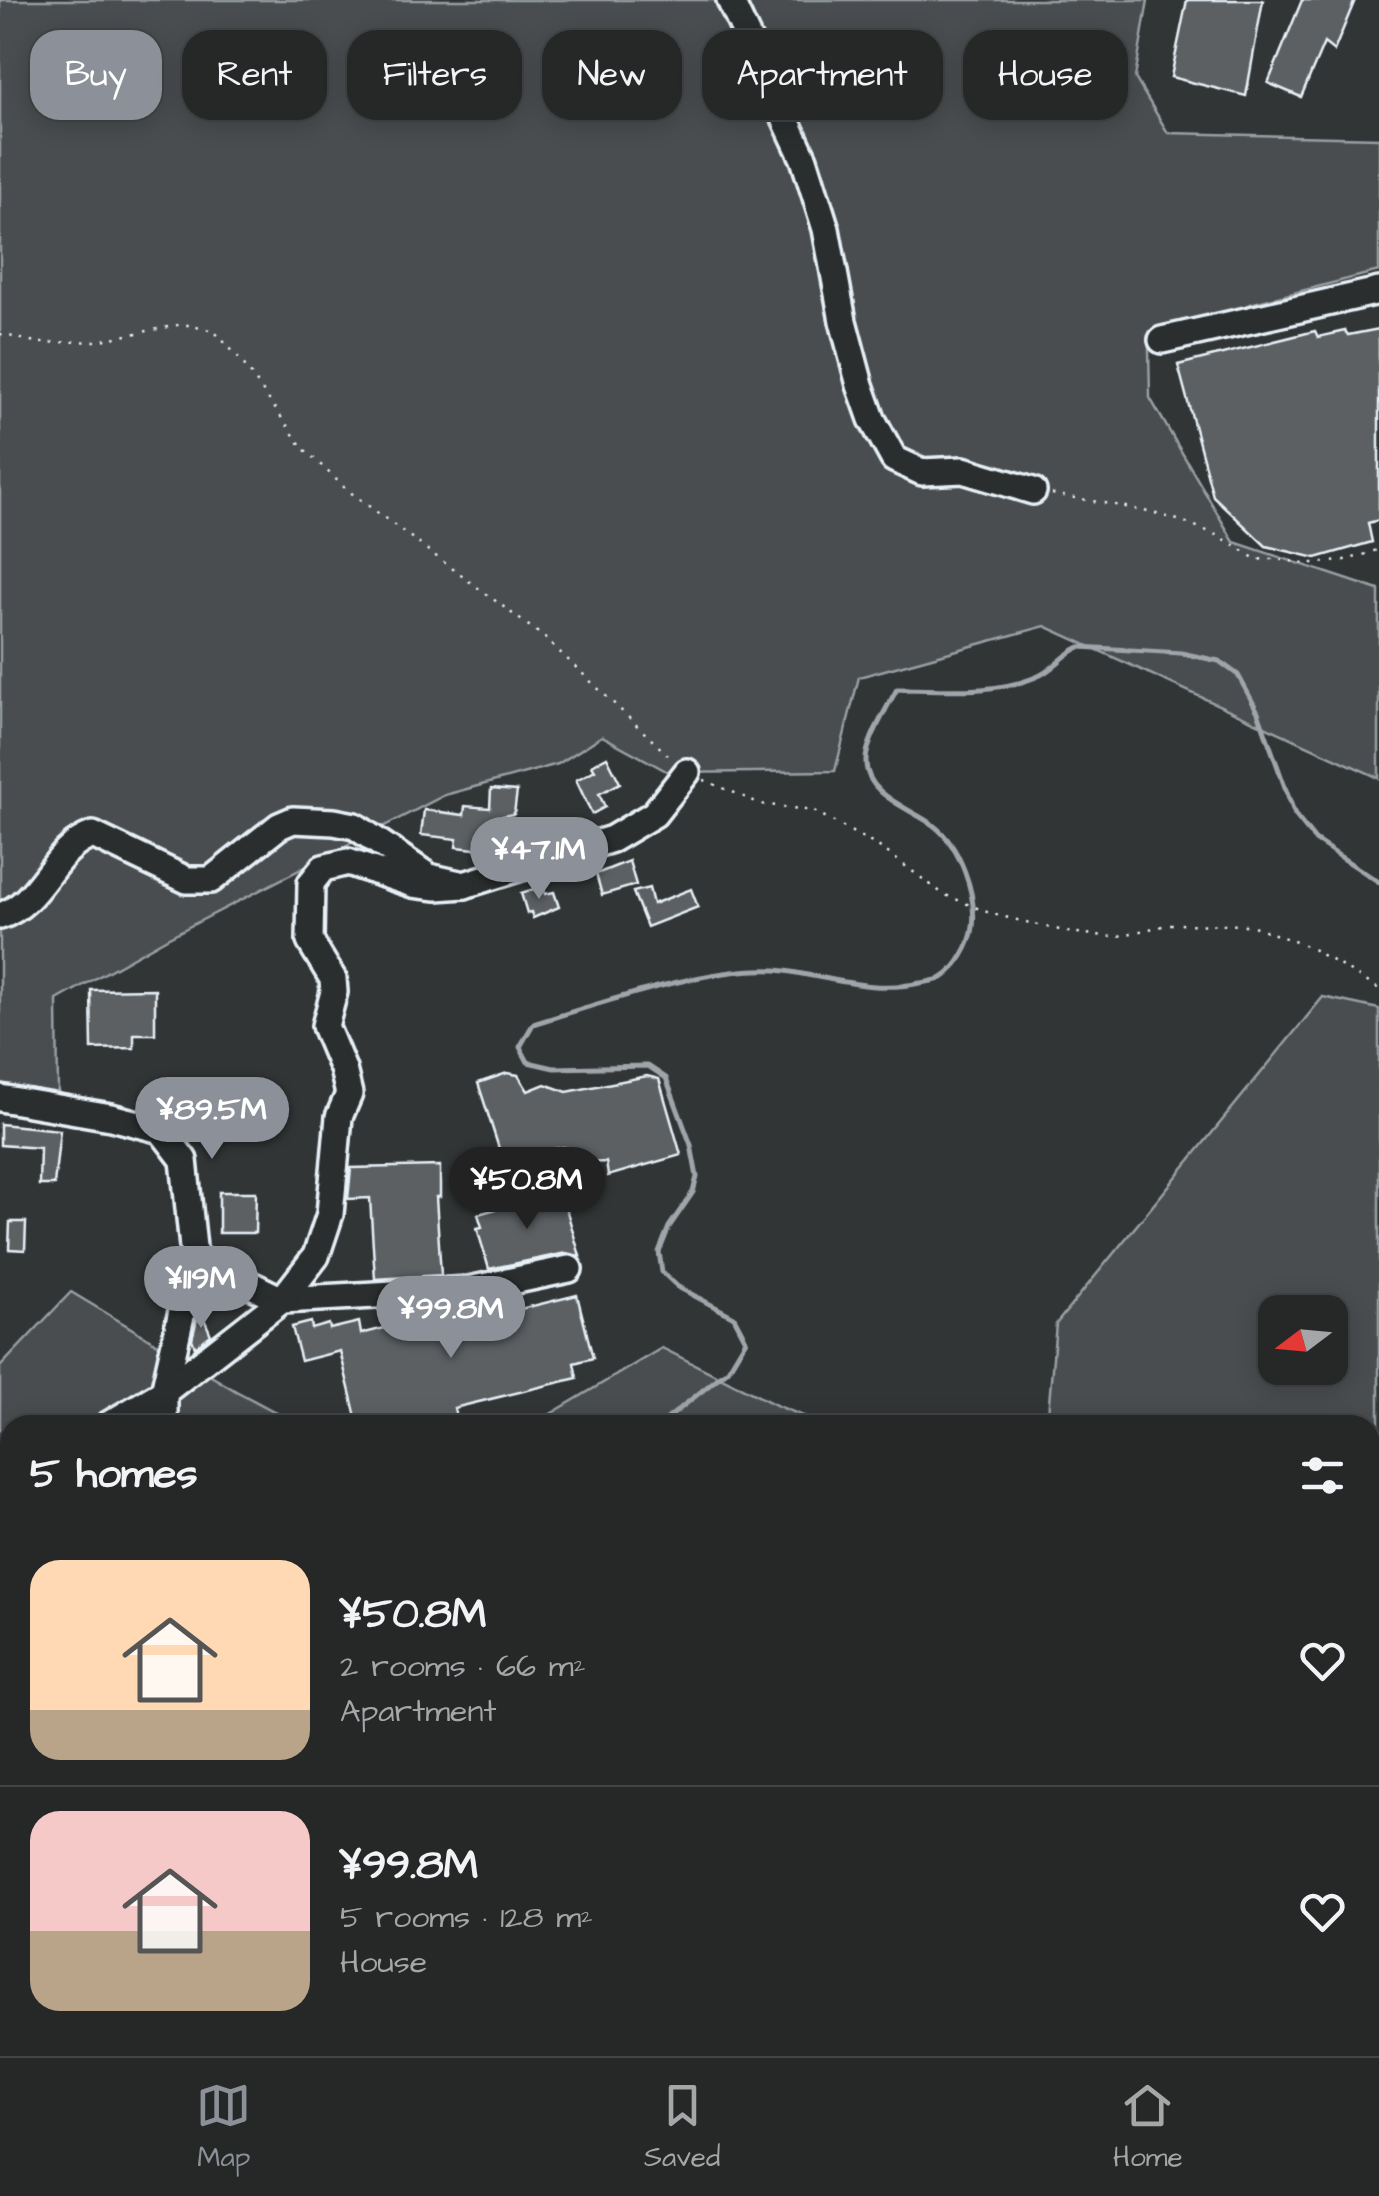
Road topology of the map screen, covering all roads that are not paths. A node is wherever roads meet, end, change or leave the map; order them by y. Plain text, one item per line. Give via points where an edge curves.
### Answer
1 (730, 0) edge
2 (1379, 291) edge
3 (1162, 340) dead end
4 (1034, 491) road end
5 (687, 772) road end
6 (464, 885) junction
7 (0, 916) edge
8 (0, 1098) edge
9 (194, 1257) junction
10 (569, 1269) dead end
11 (282, 1300) junction
12 (164, 1392) junction
13 (125, 1415) edge
14 (164, 1415) edge

1 - 4 street via 804,159 860,384 894,459 922,472 963,470
2 - 3 street
5 - 6 street via 654,814 612,839
6 - 7 street via 429,877 355,826 293,820 211,880 187,880 94,835 75,841 18,910
6 - 11 street via 413,884 348,862 323,868 311,883 310,941 333,979 325,1026 349,1094 338,1117 330,1214 316,1256
8 - 9 street via 161,1130 184,1160
9 - 11 street
9 - 12 street
10 - 11 street via 469,1290
11 - 12 street
12 - 13 street
12 - 14 street

